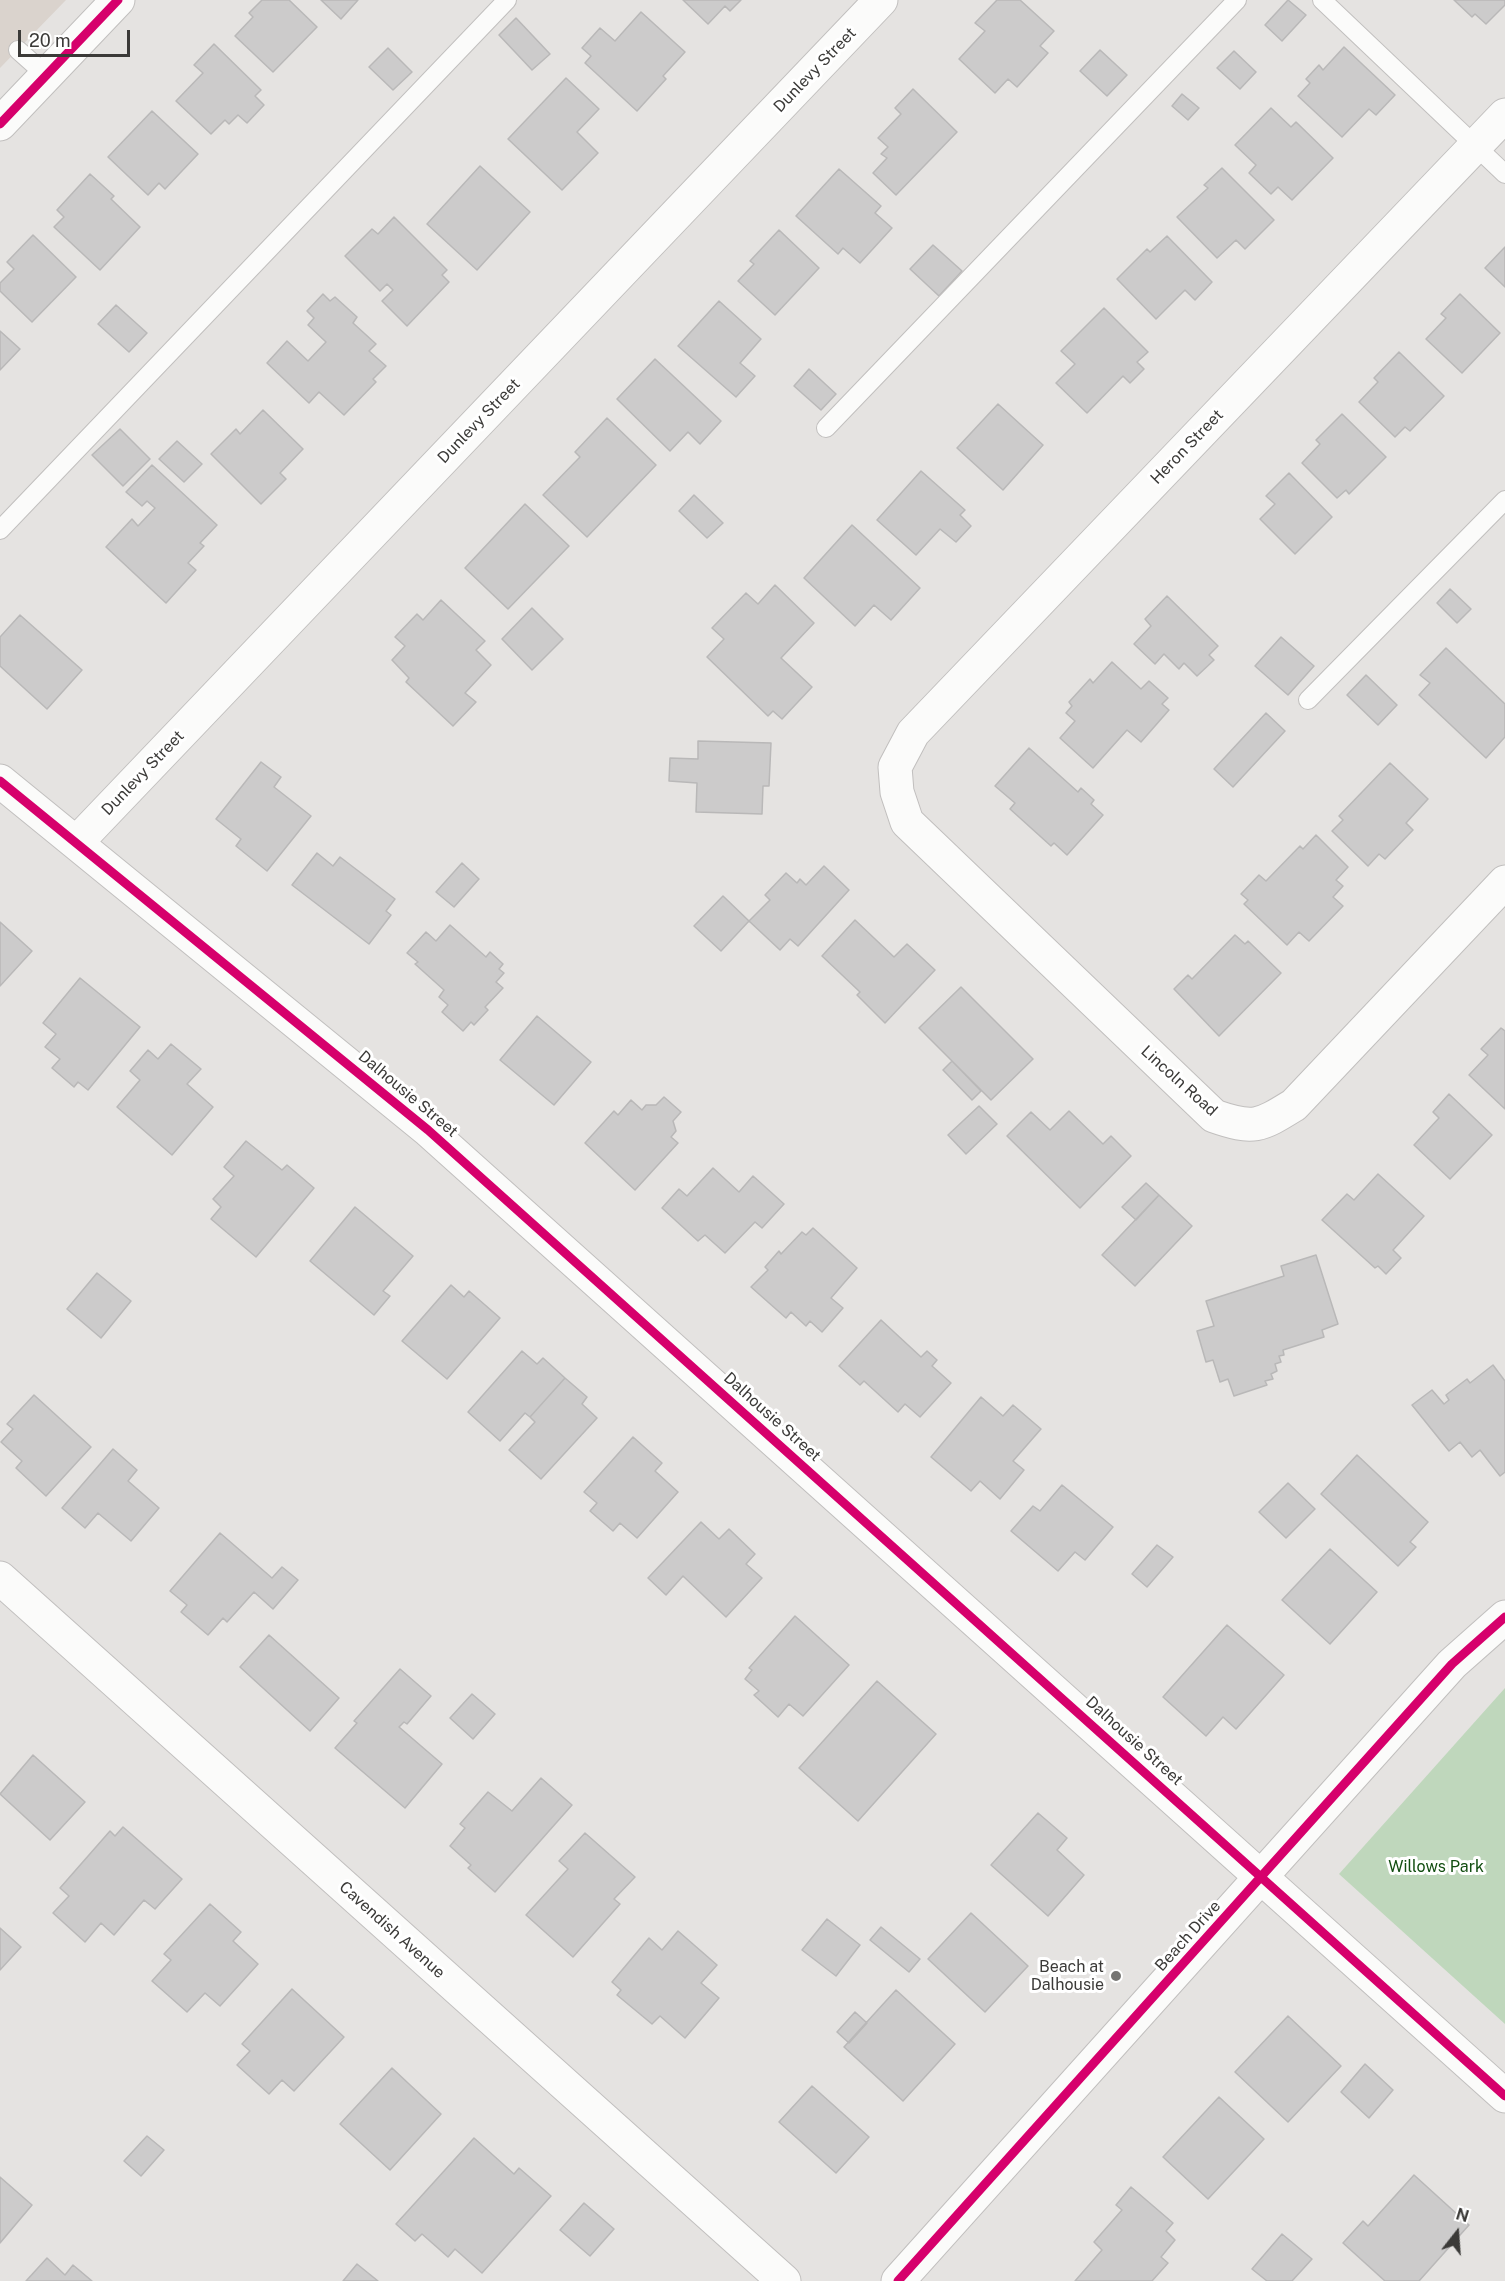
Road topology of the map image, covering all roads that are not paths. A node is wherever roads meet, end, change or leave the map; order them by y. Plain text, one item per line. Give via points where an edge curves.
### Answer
1 (118, 0) edge
2 (507, 0) edge
3 (881, 0) edge
4 (1237, 0) edge
5 (1322, 0) edge
6 (18, 50) dead end
7 (46, 75) junction
8 (1505, 116) edge
9 (0, 124) edge
10 (1476, 146) junction
11 (1505, 174) edge
12 (826, 428) dead end
13 (1505, 500) edge
14 (0, 530) edge
15 (1308, 700) dead end
16 (0, 781) edge
17 (897, 792) joint
18 (76, 842) junction
19 (1505, 882) edge
20 (0, 1578) edge
21 (1505, 1617) edge
22 (1262, 1876) junction
23 (1505, 2096) edge
24 (784, 2281) edge
25 (898, 2281) edge

1 - 7 street
2 - 14 lane
3 - 18 street, Dunlevy Street
4 - 12 lane
5 - 10 lane
6 - 7 lane
7 - 9 street
8 - 10 street, Heron Street
10 - 11 lane
10 - 17 street, Heron Street via 913,733 895,767
13 - 15 lane
16 - 18 street, Dalhousie Street
17 - 19 street, Lincoln Road via 907,822 1214,1116 1232,1122 1262,1125 1294,1105
18 - 22 street, Dalhousie Street via 428,1130
20 - 24 street, Cavendish Avenue
21 - 22 street, Beach Drive via 1452,1665
22 - 23 street, Dalhousie Street
22 - 25 street, Beach Drive

